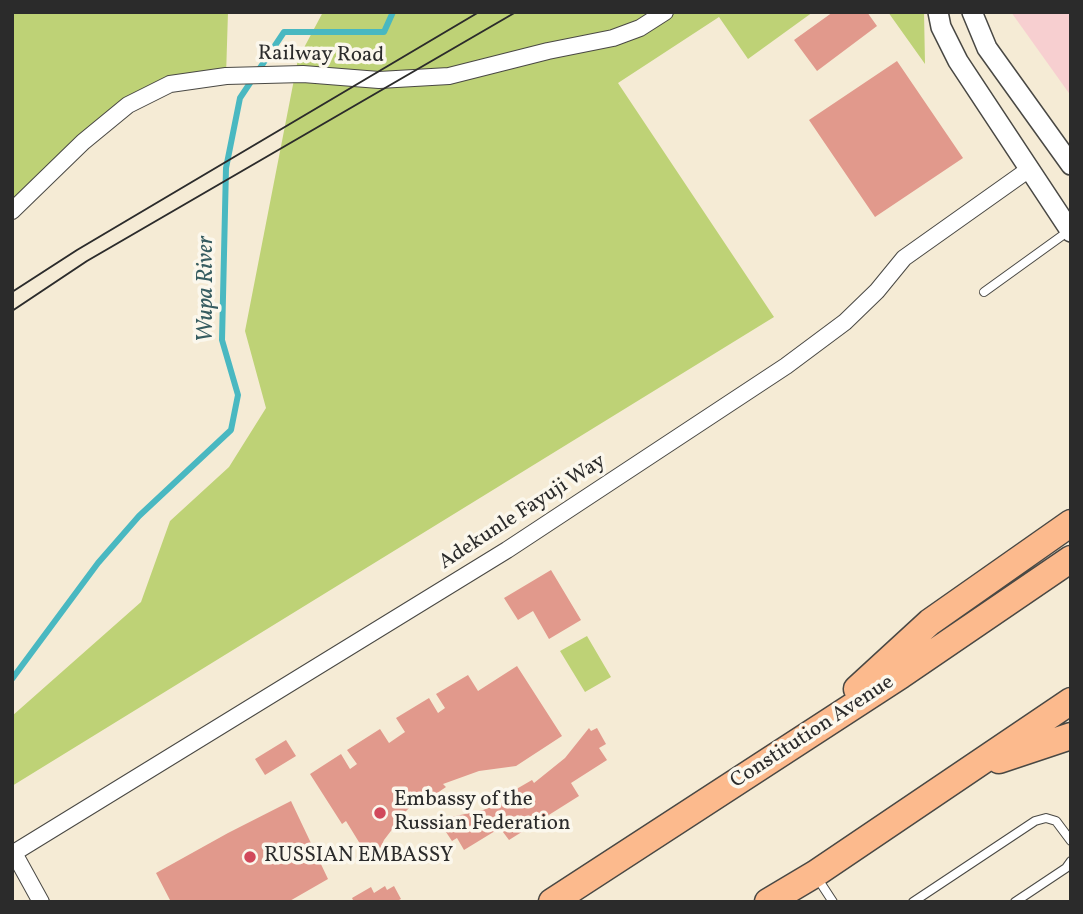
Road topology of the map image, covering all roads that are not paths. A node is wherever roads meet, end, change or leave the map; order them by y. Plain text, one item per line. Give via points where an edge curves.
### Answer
1 (665, 12) edge
2 (938, 12) edge
3 (972, 12) edge
4 (1071, 165) edge
5 (1028, 170) junction
6 (12, 211) edge
7 (1070, 231) edge
8 (984, 292) dead end
9 (1071, 523) edge
10 (1071, 559) edge
11 (1071, 701) edge
12 (801, 741) junction
13 (1068, 742) edge
14 (970, 769) junction
15 (1071, 841) edge
16 (13, 854) edge
17 (1071, 861) edge
18 (815, 874) junction
19 (41, 902) edge
20 (552, 902) edge
21 (768, 902) edge
22 (833, 902) edge
23 (913, 902) edge
24 (1015, 902) edge

1 - 6 street, Railway Road via 613,38 449,76 379,80 303,74 226,76 170,84 128,105
2 - 5 street via 958,61
3 - 4 street via 987,48
5 - 7 street
5 - 16 street, Adekunle Fayuji Way via 904,258 845,322 786,366 507,550
7 - 8 lane
9 - 12 main road via 930,621
10 - 12 main road, Constitution Avenue
11 - 14 main road
12 - 20 main road, Constitution Avenue
13 - 14 main road
14 - 18 main road
15 - 23 lane via 1056,821 1035,821
16 - 19 street
17 - 24 lane
18 - 21 main road
18 - 22 lane

